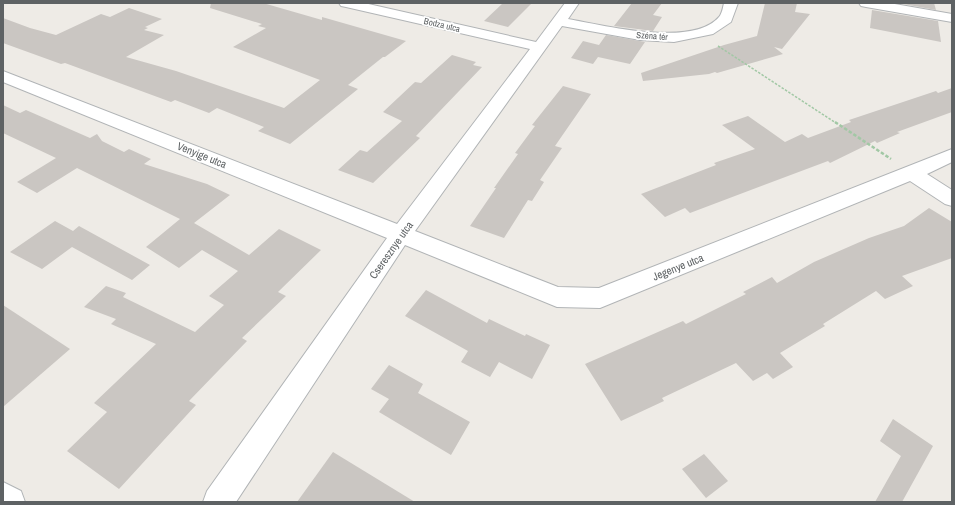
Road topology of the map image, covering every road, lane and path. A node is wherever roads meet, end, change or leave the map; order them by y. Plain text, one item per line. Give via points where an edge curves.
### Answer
1 (346, 3) edge
2 (572, 3) edge
3 (866, 3) edge
4 (726, 4) edge
5 (952, 18) edge
6 (558, 21) junction
7 (698, 33) junction
8 (539, 47) junction
9 (3, 76) edge
10 (952, 155) edge
11 (912, 173) junction
12 (952, 199) edge
13 (401, 235) junction
14 (3, 497) edge
15 (10, 502) edge
16 (218, 502) edge

1 - 8 street, Bodza utca
2 - 6 street, Cseresznye utca
3 - 5 street
4 - 7 street, Széna tér via 726,19 708,31
6 - 7 street, Széna tér via 640,36 674,38
6 - 8 street, Cseresznye utca
7 - 11 path
8 - 13 street, Cseresznye utca
9 - 13 street, Venyige utca
10 - 11 street, Jegenye utca
11 - 12 street
11 - 13 street, Jegenye utca via 600,298 557,297
13 - 16 street, Cseresznye utca
14 - 15 street

